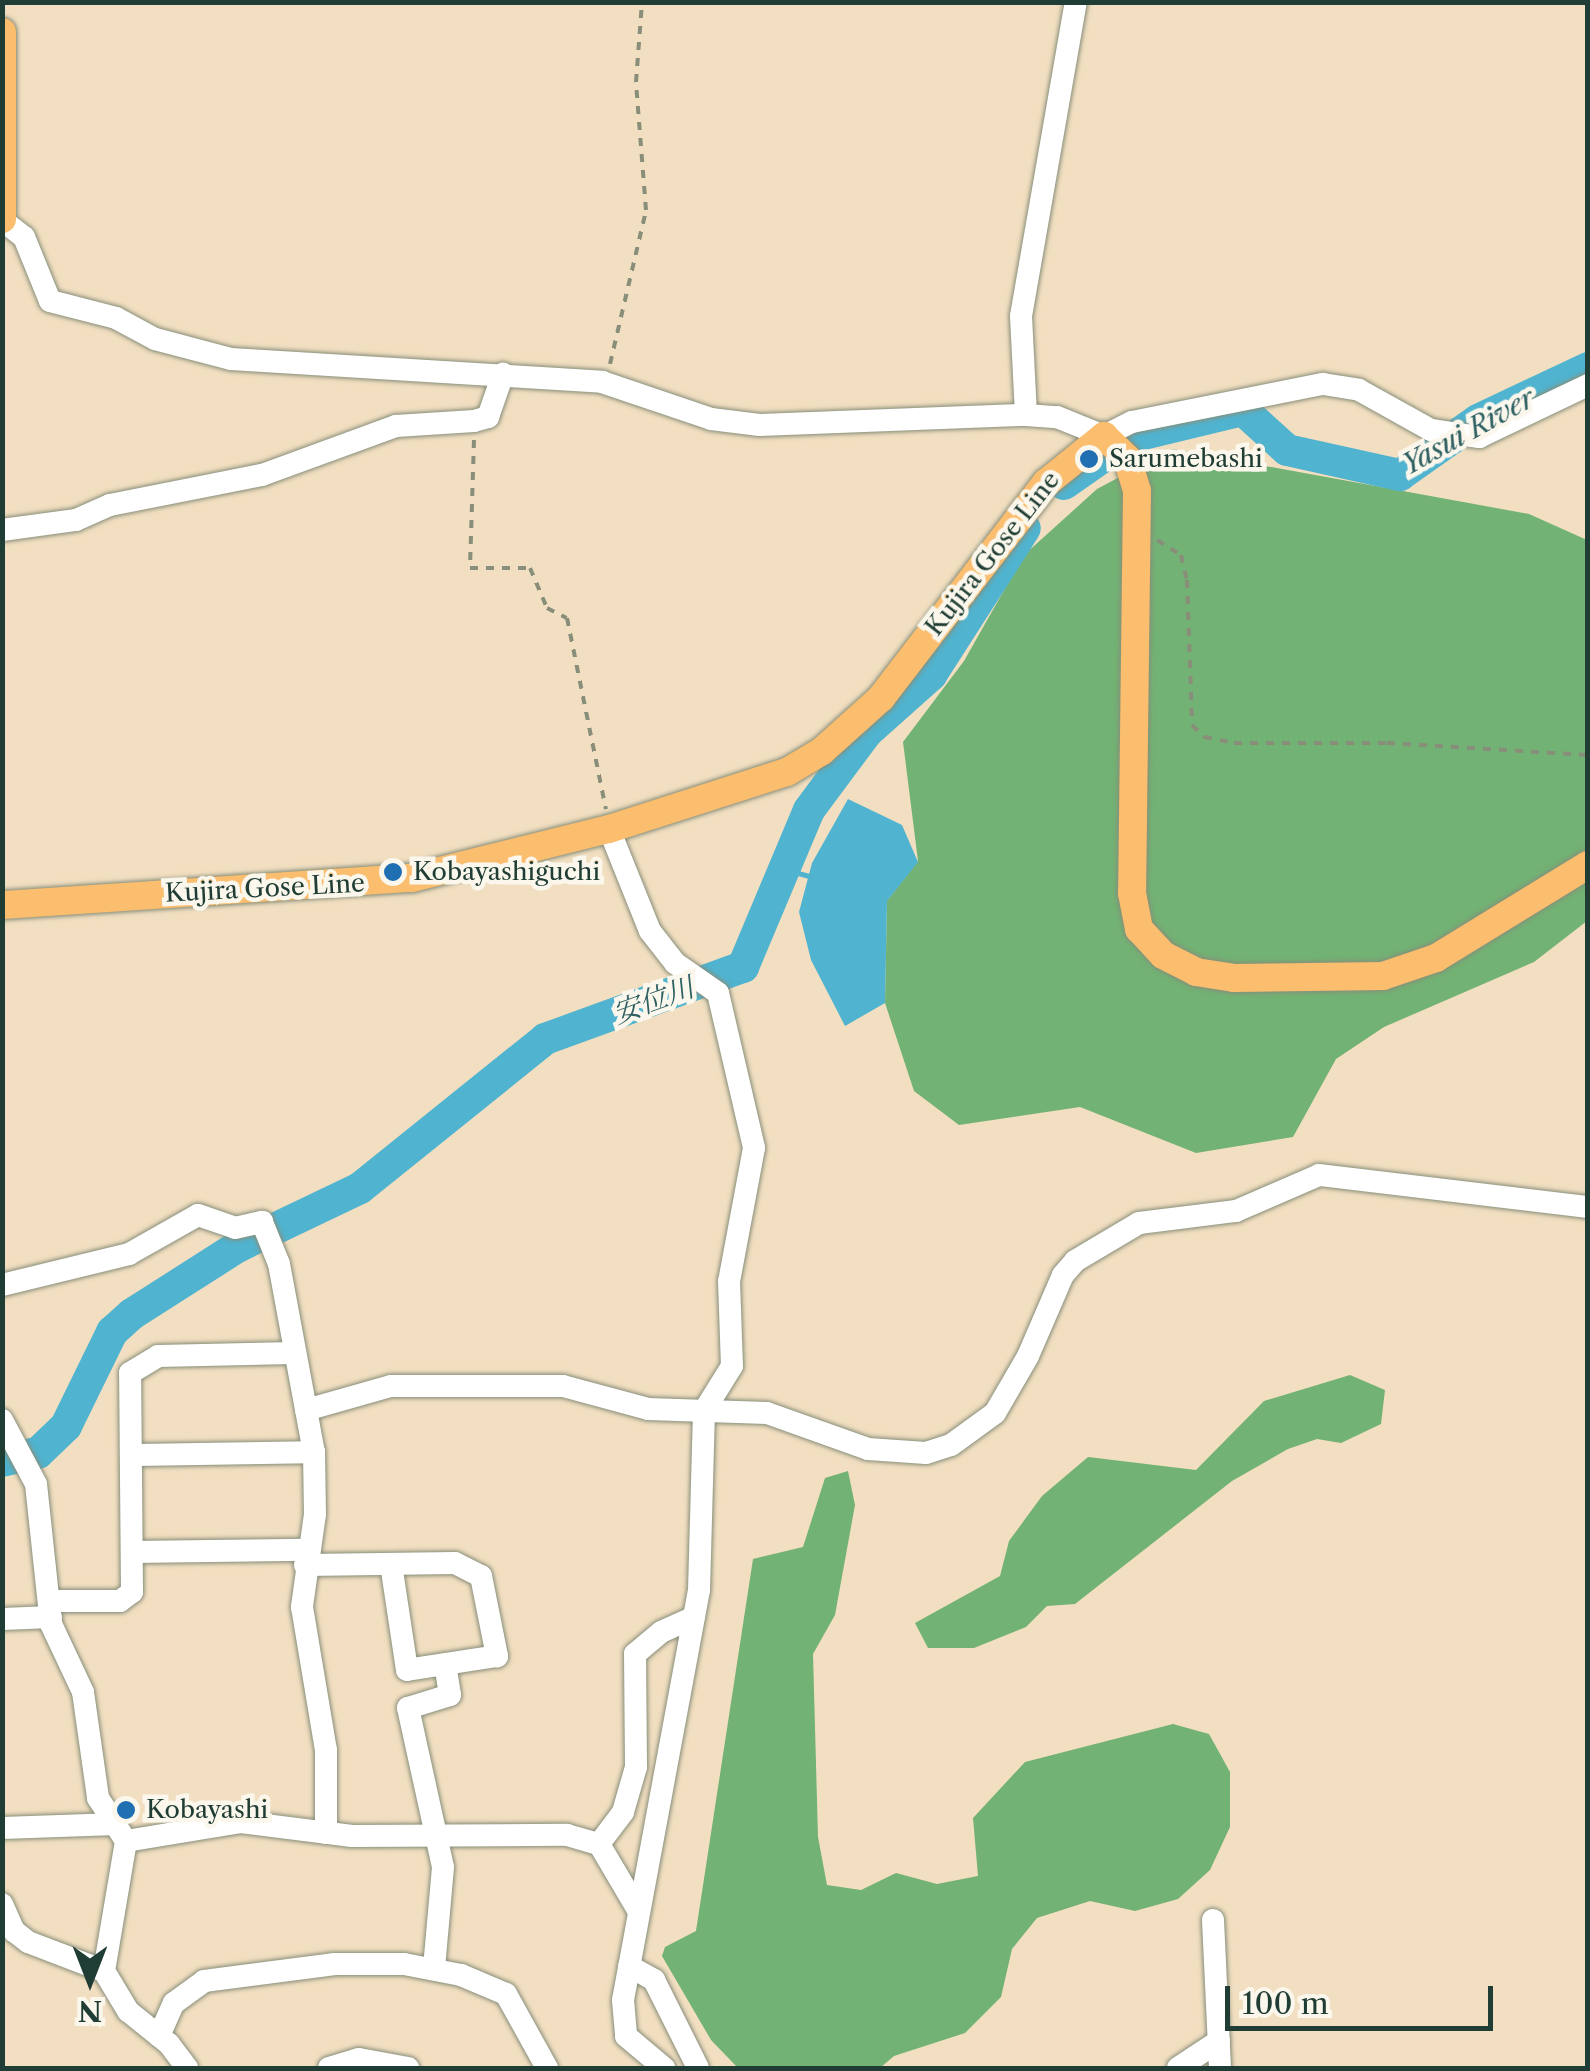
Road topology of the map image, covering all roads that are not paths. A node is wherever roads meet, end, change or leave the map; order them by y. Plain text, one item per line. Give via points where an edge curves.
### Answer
1 (1076, 2) edge
2 (2, 32) edge
3 (2, 220) edge
4 (502, 374) junction
5 (1588, 385) edge
6 (1026, 415) junction
7 (1115, 446) junction
8 (2, 530) edge
9 (609, 829) junction
10 (1588, 865) edge
11 (2, 905) edge
12 (1588, 1207) edge
13 (2, 1286) edge
14 (293, 1353) junction
15 (306, 1410) junction
16 (704, 1411) junction
17 (2, 1420) edge
18 (9, 1446) edge
19 (314, 1452) junction
20 (131, 1455) junction
21 (132, 1552) junction
22 (307, 1557) junction
23 (391, 1564) junction
24 (51, 1609) junction
25 (694, 1617) junction
26 (2, 1619) edge
27 (445, 1664) junction
28 (2, 1828) edge
29 (436, 1831) junction
30 (121, 1832) junction
31 (326, 1833) junction
32 (599, 1844) junction
33 (3, 1910) edge
34 (638, 1910) junction
35 (1213, 1920) dead end
36 (629, 1966) junction
37 (434, 1968) junction
38 (104, 1970) junction
39 (159, 2036) junction
40 (1219, 2041) junction
41 (187, 2068) edge
42 (329, 2068) edge
43 (408, 2068) edge
44 (547, 2068) edge
45 (664, 2068) edge
46 (698, 2068) edge
47 (1178, 2068) edge
48 (1220, 2068) edge

1 - 6 street via 1027,269 1021,359
2 - 3 main road
3 - 4 street via 24,236 50,301 116,318 156,339 230,359
4 - 6 street via 602,382 710,419 760,426
4 - 8 street via 488,417 396,426 262,475 110,505 76,520
5 - 7 street via 1495,434 1456,436 1359,390 1323,384 1132,422
6 - 7 street via 1058,417
7 - 9 main road, Kujira Gose Line via 1046,483 881,698 822,751 740,792
7 - 10 main road via 1136,526 1132,893 1139,929 1164,955 1196,972 1234,978 1383,976 1436,958
9 - 11 main road, Kujira Gose Line via 365,885
9 - 16 street via 650,930 675,963 710,985 752,1132 754,1169 729,1281 732,1366
12 - 16 street via 1344,1174 1296,1180 1236,1211 1140,1224 1074,1261 995,1412 952,1445 898,1454 778,1416
13 - 14 street via 130,1254 198,1214 236,1228 262,1222 273,1244
14 - 15 street
14 - 20 street via 142,1362 126,1390
15 - 16 street via 391,1386 430,1384 563,1386 622,1404
15 - 19 street
16 - 25 street via 702,1558
17 - 18 street
18 - 24 street via 29,1466 40,1506
19 - 20 street
19 - 22 street
20 - 21 street
21 - 22 street
21 - 24 street via 132,1592 120,1602
22 - 23 street
22 - 31 street via 302,1607 326,1750
23 - 27 street via 407,1670
23 - 27 street via 454,1563 481,1576 497,1656
24 - 26 street
24 - 30 street via 83,1692 98,1798
25 - 32 street via 661,1632 636,1654 636,1767 623,1812
25 - 34 street
27 - 29 street via 450,1696 408,1708
28 - 30 street
29 - 31 street
29 - 32 street via 567,1835
29 - 37 street via 444,1903
30 - 31 street via 241,1822
30 - 38 street
32 - 34 street
33 - 38 street via 28,1942
34 - 36 street
35 - 40 street
36 - 45 street via 626,2036
36 - 46 street via 654,1980
37 - 39 street via 352,1963 204,1982 174,2003
37 - 44 street via 506,1994
38 - 39 street via 128,2011
39 - 41 street
40 - 47 street
40 - 48 street
42 - 43 street via 372,2059

